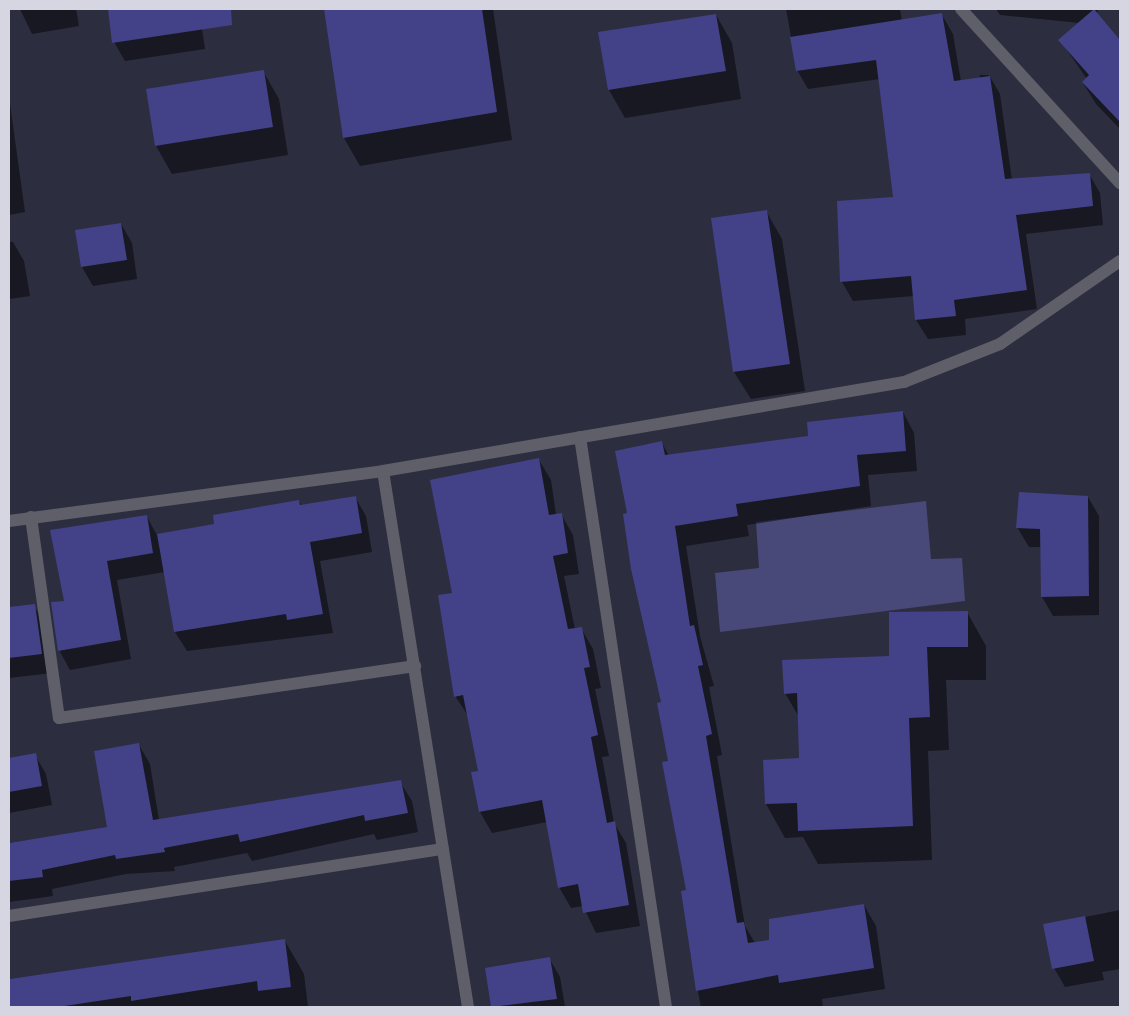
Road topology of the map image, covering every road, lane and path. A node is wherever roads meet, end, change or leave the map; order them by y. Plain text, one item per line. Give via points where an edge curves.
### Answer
1 (961, 9) edge
2 (1120, 183) edge
3 (1120, 261) edge
4 (580, 437) junction
5 (383, 471) junction
6 (31, 518) junction
7 (9, 521) edge
8 (415, 666) junction
9 (444, 849) junction
10 (9, 916) edge
11 (468, 1007) edge
12 (666, 1007) edge

1 - 2 street
3 - 4 street via 1000,344 904,382
4 - 5 street
4 - 12 street
5 - 6 street
5 - 8 street
6 - 7 street
6 - 8 street via 59,718
8 - 9 street
9 - 10 street
9 - 11 street

